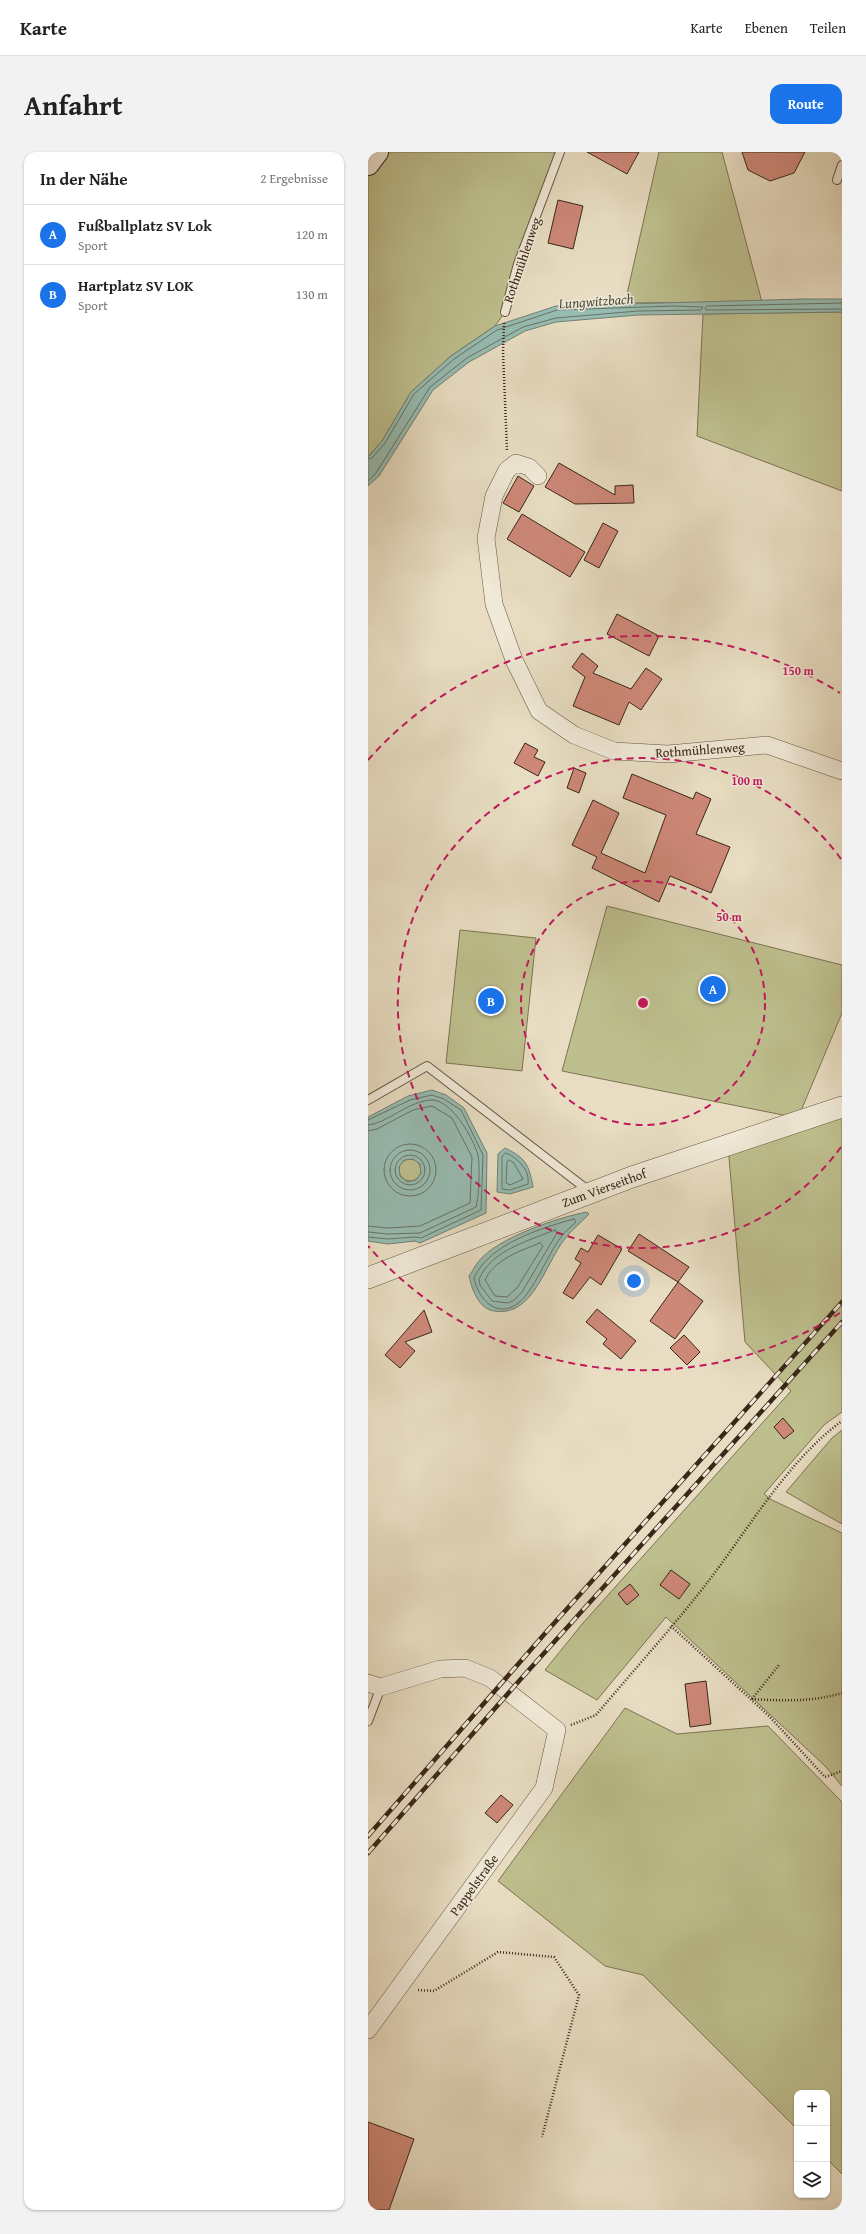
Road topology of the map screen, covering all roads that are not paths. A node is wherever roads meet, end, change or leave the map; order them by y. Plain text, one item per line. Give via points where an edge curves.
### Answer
1 (377, 152) edge
2 (560, 152) edge
3 (368, 164) edge
4 (842, 165) edge
5 (837, 180) dead end
6 (505, 312) road end
7 (538, 476) dead end
8 (842, 772) edge
9 (368, 1100) edge
10 (842, 1107) edge
11 (591, 1192) junction
12 (368, 1278) edge
13 (374, 1685) edge
14 (368, 1721) edge
15 (368, 2030) edge

1 - 3 main road
2 - 6 lane, Rothmühlenweg via 518,264
4 - 5 lane
7 - 8 street, Rothmühlenweg via 530,467 516,463 507,470 494,496 486,538 494,604 514,660 540,710 574,735 614,751 668,754 767,745
9 - 11 lane via 427,1066
10 - 11 street, Zum Vierseithof
11 - 12 street, Zum Vierseithof
13 - 14 lane
13 - 15 street, Pappelstraße via 440,1669 465,1668 490,1678 557,1730 544,1788

